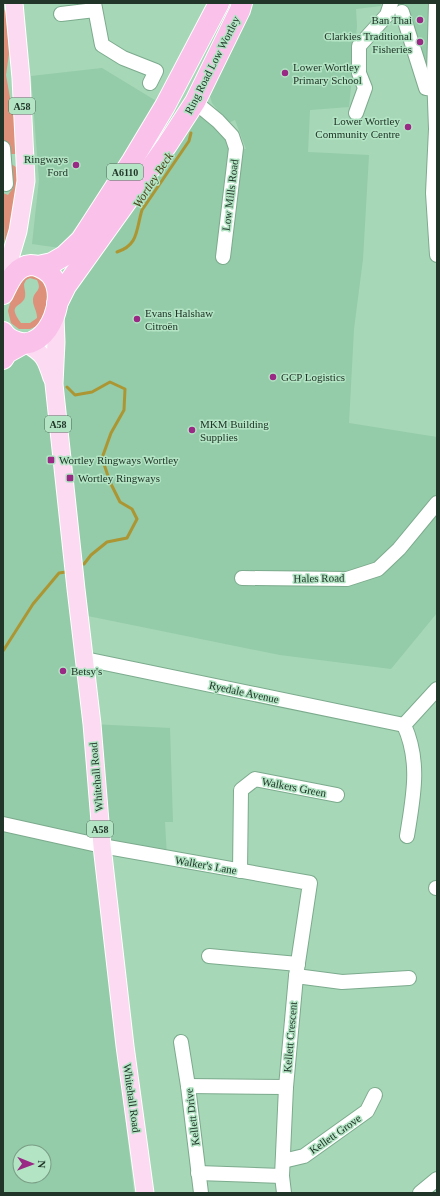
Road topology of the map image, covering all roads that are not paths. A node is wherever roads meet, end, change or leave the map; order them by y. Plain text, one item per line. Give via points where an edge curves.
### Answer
1 (14, 3) edge
2 (219, 3) edge
3 (242, 3) edge
4 (436, 3) edge
5 (94, 6) edge
6 (396, 8) edge
7 (61, 14) dead end
8 (155, 73) dead end
9 (436, 74) edge
10 (435, 89) junction
11 (195, 102) junction
12 (356, 113) dead end
13 (3, 148) edge
14 (26, 160) junction
15 (132, 161) junction
16 (5, 162) junction
17 (6, 184) dead end
18 (18, 231) junction
19 (437, 256) edge
20 (223, 257) dead end
21 (38, 266) junction
22 (3, 293) edge
23 (56, 310) junction
24 (3, 332) edge
25 (25, 344) junction
26 (3, 359) edge
27 (54, 384) junction
28 (437, 503) edge
29 (242, 578) dead end
30 (85, 660) junction
31 (437, 689) edge
32 (404, 725) junction
33 (336, 796) dead end
34 (3, 824) edge
35 (407, 836) dead end
36 (102, 846) junction
37 (240, 871) junction
38 (310, 883) joint
39 (209, 956) dead end
40 (297, 970) junction
41 (409, 978) dead end
42 (181, 1042) dead end
43 (188, 1086) junction
44 (286, 1087) junction
45 (375, 1095) dead end
46 (284, 1161) junction
47 (198, 1173) junction
48 (282, 1176) junction
49 (437, 1179) edge
50 (145, 1193) edge
51 (201, 1193) edge
52 (284, 1193) edge
53 (420, 1193) edge

1 - 14 main road, A58
2 - 15 highway, Ring Road Low Wortley / A6110 via 165,106
3 - 11 highway, Ring Road Low Wortley / A6110
4 - 9 street
5 - 7 street
5 - 8 street via 102,45 122,58
6 - 10 street via 426,88
6 - 12 street via 387,14 359,46 359,73 370,89
9 - 10 street
10 - 19 street via 433,193
11 - 15 highway via 179,105
11 - 20 street, Low Mills Road via 232,136 236,148
11 - 23 highway, Ring Road Low Wortley / A6110 via 66,286
13 - 16 street
14 - 16 street
14 - 18 main road, A58 via 26,181
15 - 21 highway, Ring Road Low Wortley / A6110 via 81,240 64,256 52,263
16 - 17 street
18 - 21 main road, A58 via 24,250 31,262
18 - 22 main road, A58 via 5,275
21 - 22 highway, A6110 via 24,266 18,270 9,280
21 - 23 highway via 52,275 56,283
23 - 25 highway, A6110 via 48,328 41,336
23 - 27 main road, Whitehall Road / A58
24 - 25 highway via 10,340
25 - 26 highway, A6110 via 7,353
25 - 27 main road, Whitehall Road / A58 via 40,353 47,362
27 - 30 main road, Whitehall Road / A58
28 - 29 street, Hales Road via 378,570 347,578
30 - 32 street, Ryedale Avenue
30 - 36 main road, Whitehall Road / A58
31 - 32 street
32 - 35 street via 412,747 415,786
33 - 37 street, Walkers Green via 255,779 241,790
34 - 36 street, Walker's Lane
36 - 37 street, Walker's Lane
36 - 50 main road, Whitehall Road / A58
37 - 38 street, Walker's Lane
38 - 40 street, Kellett Crescent
39 - 40 street
40 - 41 street via 342,982
40 - 44 street, Kellett Crescent
42 - 43 street, Kellett Drive
43 - 44 street
43 - 47 street, Kellett Drive
44 - 46 street, Kellett Crescent
45 - 46 street, Kellett Grove via 368,1111 304,1156
46 - 48 street, Kellett Crescent
47 - 48 street
47 - 51 street, Kellett Drive
48 - 52 street, Kellett Crescent
49 - 53 street

